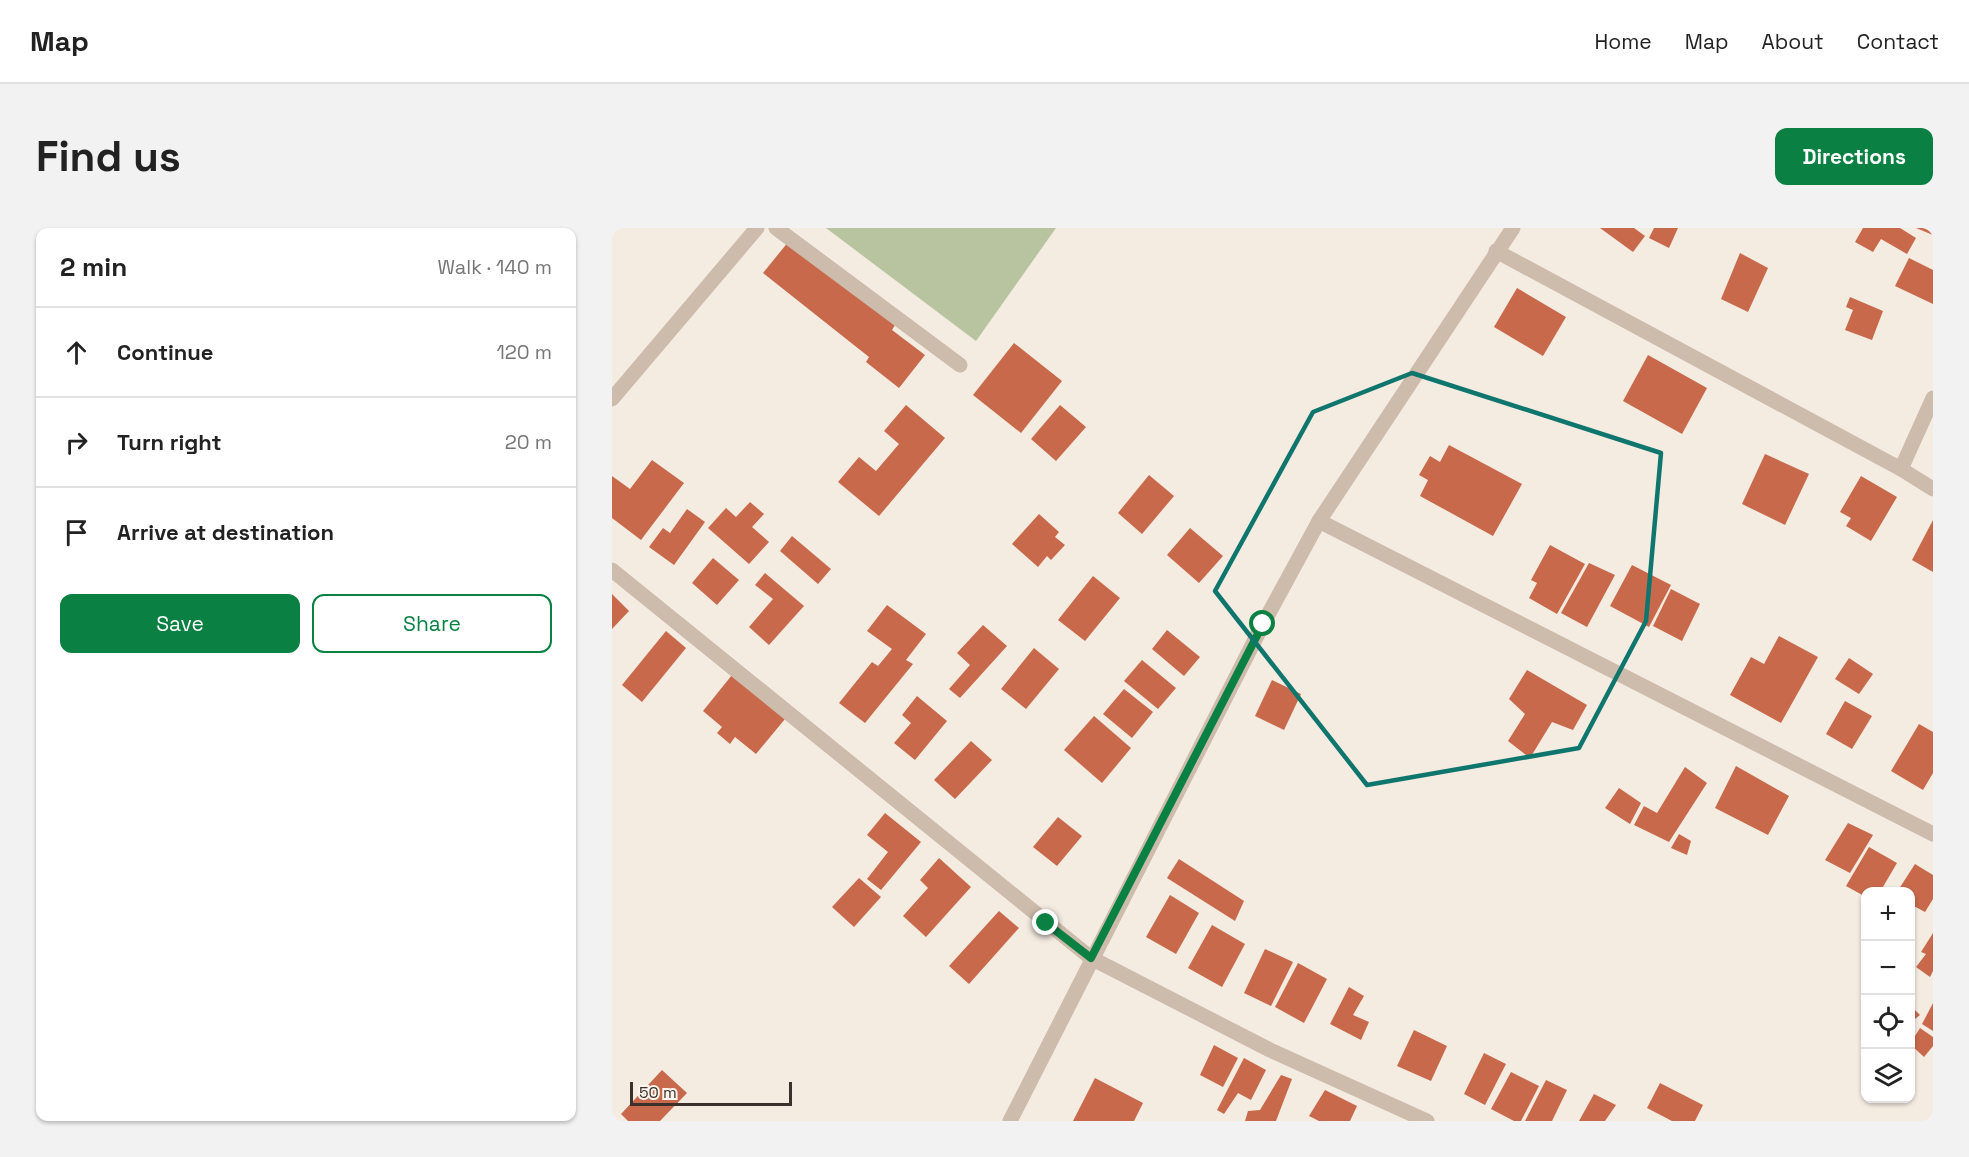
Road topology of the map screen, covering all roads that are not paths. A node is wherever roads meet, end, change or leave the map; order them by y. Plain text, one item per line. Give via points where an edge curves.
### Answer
1 (757, 228) edge
2 (776, 228) edge
3 (1513, 228) edge
4 (1496, 251) junction
5 (960, 365) dead end
6 (1933, 398) edge
7 (612, 399) edge
8 (1901, 469) junction
9 (1933, 489) edge
10 (1319, 521) junction
11 (612, 570) edge
12 (1933, 834) edge
13 (1091, 958) junction
14 (1010, 1121) edge
15 (1427, 1121) edge

1 - 7 street
2 - 5 street
3 - 4 street
4 - 8 street
4 - 10 street
6 - 8 street
8 - 9 street
10 - 12 street
10 - 13 street
11 - 13 street
13 - 14 street
13 - 15 street via 1270,1050

